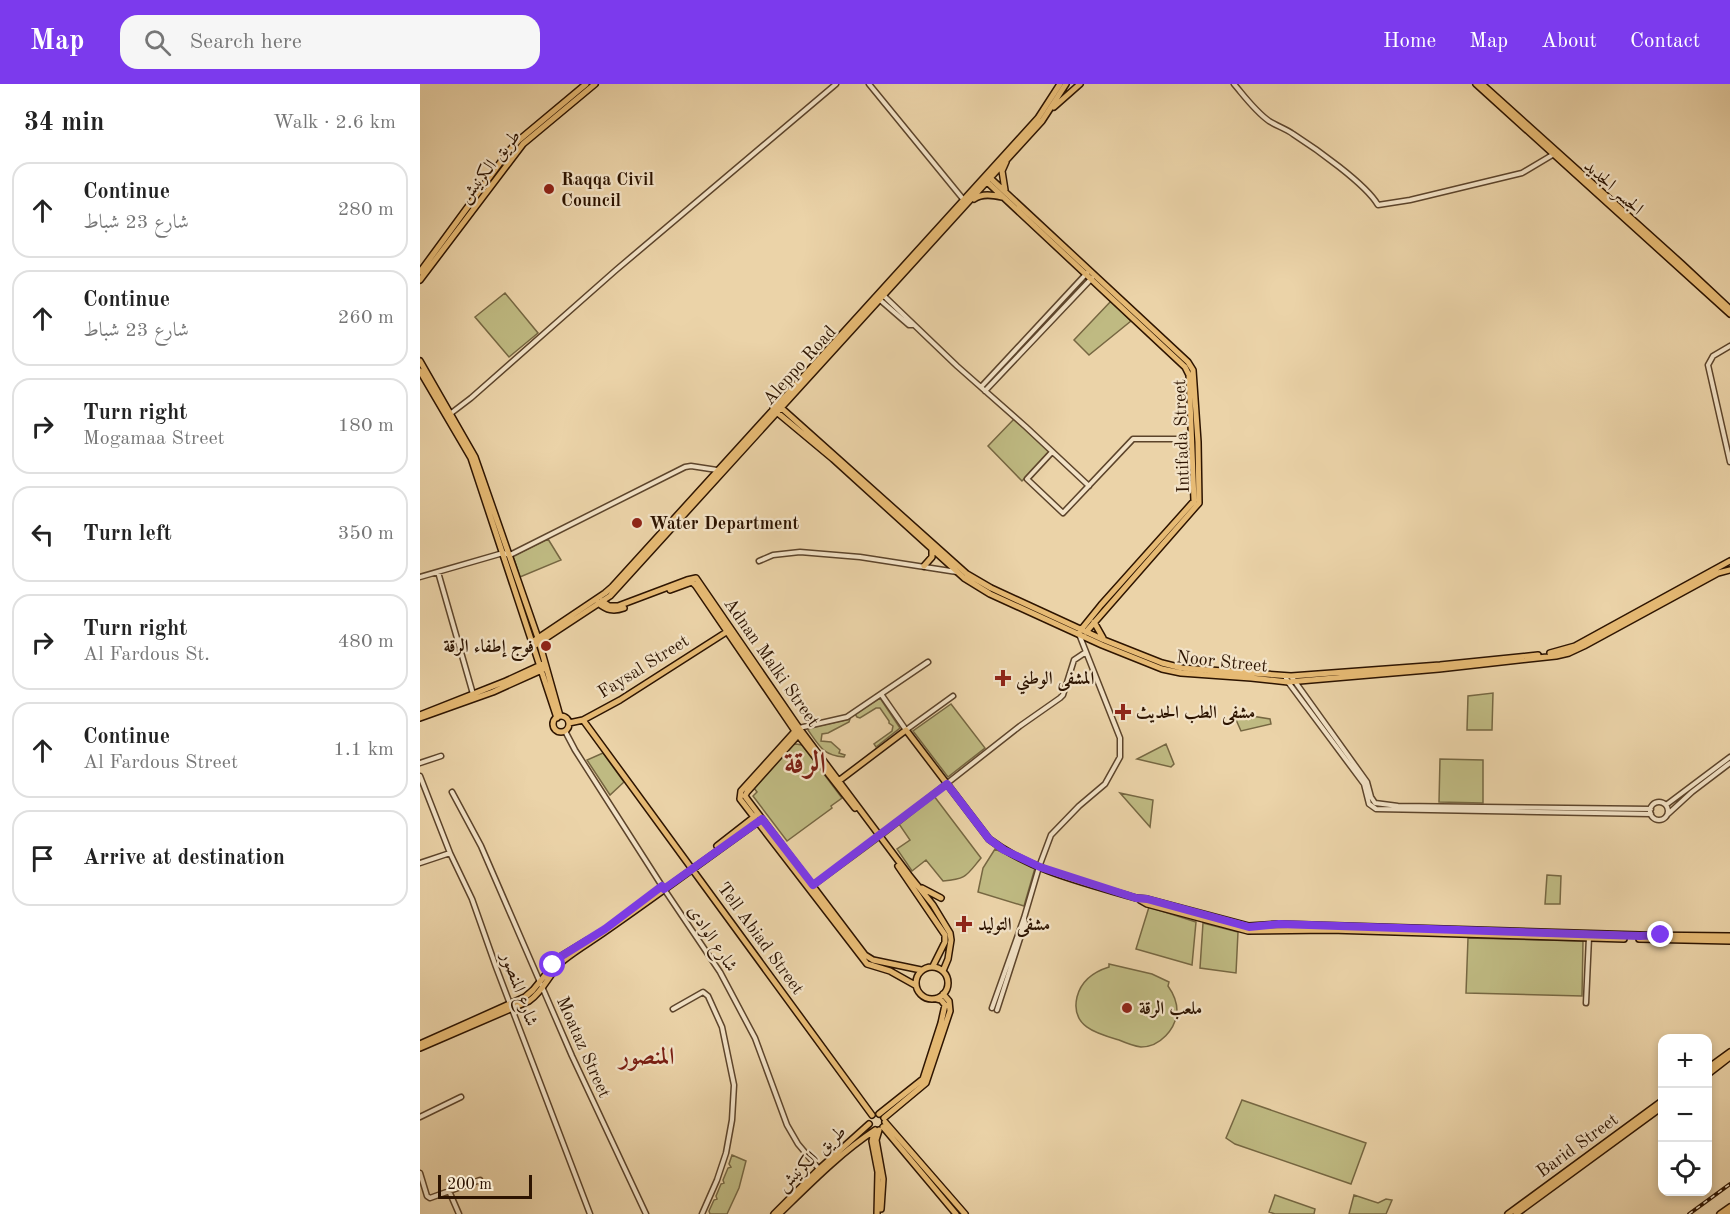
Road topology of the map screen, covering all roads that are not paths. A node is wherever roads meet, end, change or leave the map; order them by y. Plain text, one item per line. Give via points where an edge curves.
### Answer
1 (586, 84) edge
2 (595, 84) edge
3 (836, 84) edge
4 (869, 84) edge
5 (1060, 84) edge
6 (1066, 84) edge
7 (1080, 84) edge
8 (1234, 84) edge
9 (1476, 84) edge
10 (1482, 84) edge
11 (1047, 114) junction
12 (1555, 154) junction
13 (1007, 159) junction
14 (986, 178) junction
15 (1005, 195) junction
16 (965, 201) junction
17 (420, 272) edge
18 (1088, 272) junction
19 (1093, 277) junction
20 (420, 280) edge
21 (881, 297) junction
22 (1730, 309) edge
23 (1730, 314) edge
24 (1730, 346) edge
25 (420, 361) edge
26 (420, 371) edge
27 (983, 389) junction
28 (777, 408) junction
29 (449, 414) junction
30 (1192, 440) junction
31 (1052, 452) junction
32 (1730, 462) edge
33 (717, 470) junction
34 (1089, 486) junction
35 (932, 550) junction
36 (502, 554) junction
37 (510, 555) junction
38 (759, 561) dead end
39 (1730, 561) edge
40 (924, 566) junction
41 (1730, 570) edge
42 (958, 571) junction
43 (438, 572) junction
44 (420, 577) edge
45 (599, 601) junction
46 (1094, 622) junction
47 (729, 631) junction
48 (1083, 634) junction
49 (1104, 640) junction
50 (536, 642) junction
51 (1086, 652) junction
52 (927, 662) dead end
53 (543, 666) junction
54 (1290, 679) junction
55 (473, 694) junction
56 (881, 694) junction
57 (953, 696) dead end
58 (420, 717) edge
59 (559, 717) junction
60 (583, 720) junction
61 (569, 723) junction
62 (800, 730) junction
63 (906, 730) junction
64 (565, 731) junction
65 (441, 756) dead end
66 (1730, 757) edge
67 (420, 763) edge
68 (1730, 763) edge
69 (420, 776) edge
70 (837, 782) junction
71 (947, 784) junction
72 (452, 792) dead end
73 (1666, 805) junction
74 (1651, 809) junction
75 (1651, 814) junction
76 (1668, 814) junction
77 (758, 818) junction
78 (878, 837) junction
79 (450, 853) junction
80 (420, 863) edge
81 (691, 867) junction
82 (1040, 867) junction
83 (918, 885) junction
84 (663, 887) junction
85 (811, 887) junction
86 (941, 898) dead end
87 (1024, 918) junction
88 (1589, 936) junction
89 (1730, 936) edge
90 (1730, 941) edge
91 (933, 966) junction
92 (921, 970) junction
93 (943, 971) junction
94 (542, 985) junction
95 (915, 985) junction
96 (943, 994) junction
97 (937, 999) junction
98 (1586, 1003) dead end
99 (511, 1006) junction
100 (992, 1008) dead end
101 (673, 1009) dead end
102 (997, 1010) dead end
103 (943, 1024) junction
104 (420, 1044) edge
105 (420, 1048) edge
106 (1730, 1052) edge
107 (1730, 1057) edge
108 (1712, 1065) edge
109 (1712, 1070) edge
110 (461, 1097) dead end
111 (1658, 1104) edge
112 (1658, 1110) edge
113 (872, 1115) junction
114 (420, 1117) edge
115 (869, 1124) junction
116 (881, 1124) junction
117 (819, 1169) junction
118 (420, 1173) edge
119 (480, 1180) dead end
120 (933, 1181) junction
121 (449, 1191) junction
122 (1730, 1207) edge
123 (459, 1214) edge
124 (590, 1214) edge
125 (646, 1214) edge
126 (702, 1214) edge
127 (774, 1214) edge
128 (779, 1214) edge
129 (879, 1214) edge
130 (956, 1214) edge
131 (965, 1214) edge
132 (1508, 1214) edge
133 (1516, 1214) edge
134 (1720, 1214) edge

1 - 17 main road, طريق الكرنيش via 508,152
2 - 20 main road, طريق الكرنيش via 523,144
3 - 29 street
4 - 16 street
5 - 14 main road, Aleppo Road via 1038,118
6 - 11 main road, Aleppo Road
7 - 11 main road
8 - 12 street via 1269,121 1292,133 1356,181 1378,205 1522,173
9 - 12 main road, الجسر الجديد
10 - 22 main road, الجسر الجديد
11 - 13 main road, Aleppo Road
12 - 23 main road, الجسر الجديد
13 - 14 main road, Aleppo Road
13 - 15 main road via 1002,171
14 - 15 main road, Intifada Street
14 - 16 main road, Aleppo Road
15 - 16 main road via 978,195
15 - 18 main road, Intifada Street
16 - 21 main road, Aleppo Road
16 - 28 main road, Aleppo Road
18 - 19 main road, Intifada Street
18 - 27 street
19 - 27 street
19 - 30 main road, Intifada Street via 1188,371
19 - 46 main road, Intifada Street via 1193,370 1200,497 1192,512
21 - 27 street
21 - 28 main road, Aleppo Road
24 - 32 street via 1708,363
25 - 29 main road
26 - 29 main road
27 - 31 street
28 - 33 main road, Aleppo Road
28 - 35 main road, Noor Street
28 - 42 main road, Noor Street
28 - 45 main road, Aleppo Road via 610,596
29 - 36 main road via 471,458
29 - 37 main road via 475,457
30 - 34 street via 1133,439
30 - 48 main road, Intifada Street via 1194,501
31 - 34 street
31 - 34 street via 1027,479 1064,513
33 - 37 street via 691,466 678,470
33 - 45 main road, Aleppo Road
35 - 40 main road via 932,557
35 - 42 main road, Noor Street
36 - 37 street
36 - 43 street
36 - 50 main road
37 - 50 main road
38 - 40 street via 800,552
39 - 54 main road, Noor Street via 1555,653
40 - 42 street
41 - 54 main road, Noor Street via 1569,653 1439,669
42 - 48 main road, Noor Street
43 - 44 street
43 - 55 street
45 - 47 main road, Adnan Malki Street via 618,606 694,580
45 - 50 main road, Aleppo Road
46 - 48 main road, Intifada Street
46 - 49 main road
47 - 60 main road, Faysal Street
47 - 62 main road, Adnan Malki Street
48 - 49 main road, Noor Street
48 - 51 street
48 - 54 main road, Noor Street via 1162,669
49 - 54 main road, Noor Street via 1182,668
50 - 53 main road
51 - 71 street via 1074,660 1060,698
51 - 82 street via 1120,738 1120,757 1105,784 1051,835
52 - 56 street
53 - 55 main road
53 - 58 main road via 493,692
53 - 59 main road
54 - 74 street via 1341,743 1376,803
54 - 75 street via 1364,784 1369,804 1376,809
55 - 58 main road
56 - 62 street via 847,717
56 - 63 street
57 - 63 street
59 - 61 main road
59 - 64 main road via 555,728
60 - 61 main road, Faysal Street
60 - 81 main road, Tell Abiad Street
61 - 64 main road
62 - 70 main road, Adnan Malki Street
62 - 77 main road via 745,796
63 - 70 main road
63 - 71 main road
64 - 84 street, شارع الوادى
65 - 67 street
66 - 73 street
68 - 76 street
69 - 79 street, شارع المنصور
70 - 78 main road, Adnan Malki Street
71 - 78 street
71 - 82 main road via 989,839
72 - 94 street, Moataz Street via 481,846
73 - 74 street via 1657,803
73 - 76 street
74 - 75 street
75 - 76 street via 1658,820
77 - 81 main road
77 - 85 main road
78 - 83 main road, Adnan Malki Street
78 - 85 street
78 - 91 main road, Adnan Malki Street via 945,936
79 - 80 street
79 - 99 street, شارع المنصور via 472,899
81 - 84 main road
81 - 113 main road, Tell Abiad Street
82 - 87 street
82 - 88 main road via 1136,898 1249,927 1279,924
83 - 86 main road
83 - 93 main road, Adnan Malki Street via 950,933 951,946
84 - 94 main road via 560,957
84 - 117 street, شارع الوادى via 744,1015 786,1125
85 - 92 main road via 866,955
85 - 95 main road via 867,964
87 - 100 street
87 - 102 street
88 - 89 main road
88 - 90 main road
88 - 98 street
91 - 92 main road
91 - 93 main road
92 - 95 main road
93 - 96 main road via 948,983
94 - 99 main road
94 - 125 street, Moataz Street
95 - 97 main road via 922,997
96 - 97 main road
96 - 103 main road via 950,1011
97 - 103 main road via 945,1005
99 - 104 main road
99 - 105 main road
99 - 124 street, شارع المنصور
101 - 126 street via 703,992 708,996 722,1027 734,1085 726,1153
103 - 116 main road, طريق الكرنيش via 923,1079
106 - 108 main road
107 - 109 main road
110 - 114 street
111 - 132 main road, Barid Street
112 - 133 main road, Barid Street
113 - 115 main road
113 - 116 main road
115 - 116 main road
115 - 117 main road, طريق الكرنيش
116 - 120 main road
116 - 128 main road, طريق الكرنيش via 824,1168
116 - 129 main road via 872,1141 878,1172
117 - 127 main road, طريق الكرنيش
118 - 121 street via 429,1197
119 - 121 street
120 - 130 main road
120 - 131 main road
121 - 123 street
122 - 134 main road

